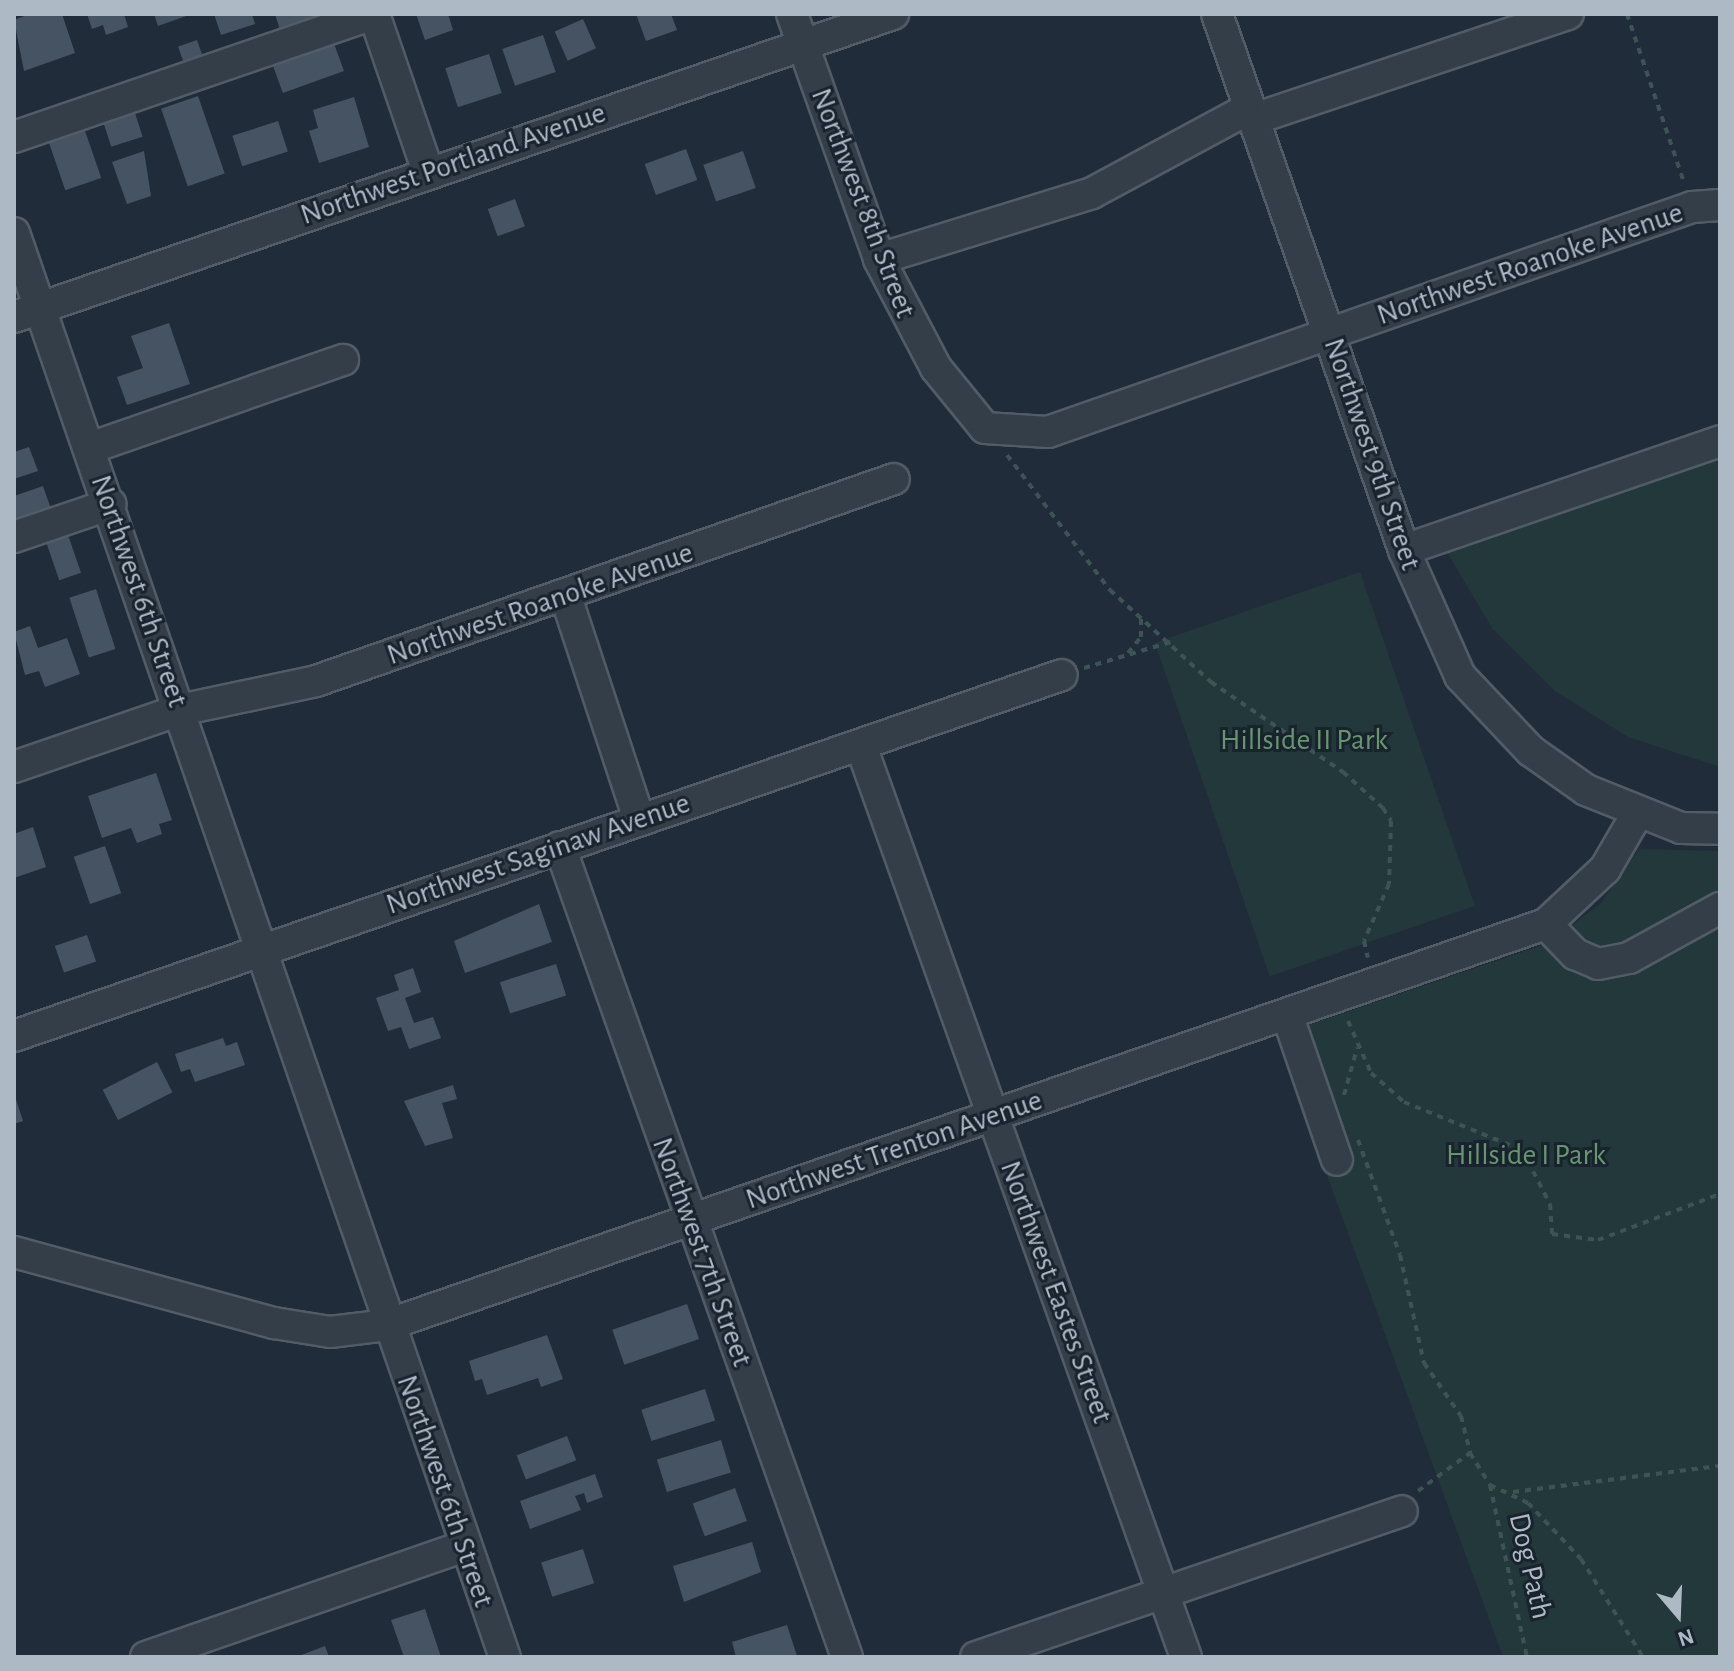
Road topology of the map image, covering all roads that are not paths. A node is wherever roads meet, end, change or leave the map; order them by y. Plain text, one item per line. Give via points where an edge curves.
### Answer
1 (374, 14) edge
2 (792, 14) edge
3 (893, 14) edge
4 (1217, 14) edge
5 (1568, 14) edge
6 (803, 44) junction
7 (1252, 114) junction
8 (14, 137) edge
9 (428, 172) junction
10 (1711, 212) edge
11 (14, 233) edge
12 (879, 259) junction
13 (27, 312) edge
14 (1330, 331) junction
15 (343, 360) dead end
16 (1023, 435) joint
17 (1720, 441) edge
18 (90, 448) junction
19 (894, 479) dead end
20 (111, 504) junction
21 (14, 537) edge
22 (1404, 550) junction
23 (566, 597) junction
24 (1062, 675) road end
25 (180, 710) junction
26 (861, 746) junction
27 (14, 767) edge
28 (1637, 814) junction
29 (639, 819) junction
30 (1720, 829) edge
31 (560, 847) junction
32 (1720, 908) edge
33 (1546, 924) junction
34 (262, 949) junction
35 (1287, 1014) junction
36 (14, 1036) edge
37 (992, 1116) junction
38 (1345, 1148) road end
39 (688, 1222) junction
40 (14, 1252) edge
41 (387, 1325) junction
42 (1402, 1511) road end
43 (462, 1547) junction
44 (1164, 1595) junction
45 (212, 1646) edge
46 (146, 1657) edge
47 (505, 1657) edge
48 (847, 1657) edge
49 (976, 1657) edge
50 (1186, 1657) edge

1 - 8 street
1 - 9 street
2 - 6 street, Northwest 8th Street
3 - 6 street, Northwest Portland Avenue
4 - 7 street, Northwest 9th Street
5 - 7 street
6 - 9 street, Northwest Portland Avenue
6 - 12 street, Northwest 8th Street
7 - 12 street via 1102,189
7 - 14 street, Northwest 9th Street
9 - 13 street, Northwest Portland Avenue
10 - 14 street, Northwest Roanoke Avenue
11 - 13 street, Northwest 6th Street
12 - 16 street, Northwest 8th Street via 936,368 985,428
13 - 18 street, Northwest 6th Street
14 - 16 street, Northwest Roanoke Avenue
14 - 22 street, Northwest 9th Street
15 - 18 street
17 - 22 street
18 - 20 street, Northwest 6th Street
19 - 23 street, Northwest Roanoke Avenue
20 - 21 street
20 - 25 street, Northwest 6th Street
22 - 28 street, Northwest 9th Street via 1429,617 1481,703 1531,751
23 - 25 street, Northwest Roanoke Avenue via 316,681
23 - 29 street
24 - 26 street, Northwest Saginaw Avenue
25 - 27 street, Northwest Roanoke Avenue
25 - 34 street, Northwest 6th Street
26 - 29 street, Northwest Saginaw Avenue
26 - 37 street, Northwest Eastes Street
28 - 30 street
28 - 33 street, Northwest Trenton Avenue via 1605,869
29 - 31 street, Northwest Saginaw Avenue
31 - 34 street, Northwest Saginaw Avenue
31 - 39 street, Northwest 7th Street
32 - 33 street via 1629,958 1598,964 1575,954
33 - 35 street, Northwest Trenton Avenue
34 - 36 street, Northwest Saginaw Avenue
34 - 41 street, Northwest 6th Street
35 - 37 street, Northwest Trenton Avenue
35 - 38 street
37 - 39 street, Northwest Trenton Avenue
37 - 44 street, Northwest Eastes Street
39 - 41 street, Northwest Trenton Avenue
39 - 48 street, Northwest 7th Street
40 - 41 street, Northwest Trenton Avenue via 274,1323 330,1332
41 - 43 street, Northwest 6th Street
42 - 44 street
43 - 45 street
43 - 47 street, Northwest 6th Street
44 - 49 street
44 - 50 street, Northwest Eastes Street
45 - 46 street

